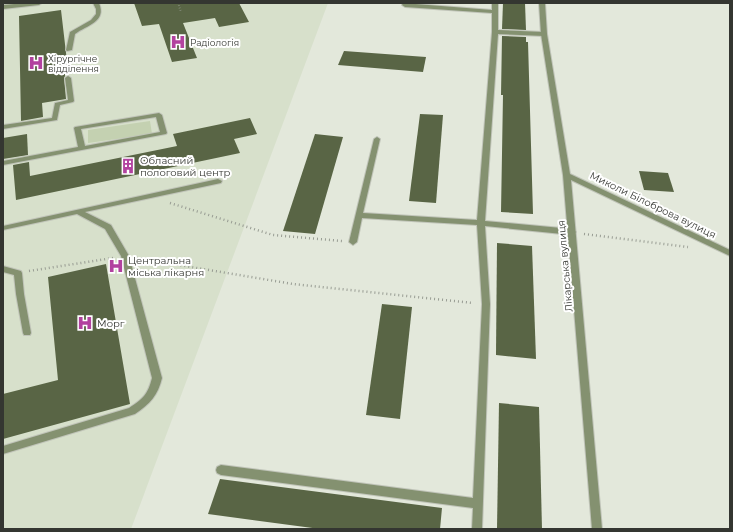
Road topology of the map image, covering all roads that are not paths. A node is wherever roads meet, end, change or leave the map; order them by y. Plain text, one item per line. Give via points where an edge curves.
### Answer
1 (39, 3) edge
2 (96, 3) edge
3 (406, 3) edge
4 (495, 3) edge
5 (542, 3) edge
6 (3, 7) edge
7 (494, 12) junction
8 (495, 32) junction
9 (544, 34) junction
10 (69, 50) dead end
11 (68, 78) dead end
12 (3, 127) edge
13 (377, 139) dead end
14 (82, 148) junction
15 (3, 163) edge
16 (567, 175) junction
17 (218, 181) dead end
18 (78, 211) junction
19 (359, 215) junction
20 (481, 223) junction
21 (3, 228) edge
22 (572, 232) junction
23 (353, 242) road end
24 (729, 251) edge
25 (3, 269) edge
26 (27, 333) dead end
27 (3, 450) edge
28 (221, 470) dead end
29 (478, 504) junction
30 (477, 529) edge
31 (597, 529) edge

1 - 6 street
2 - 10 street via 100,14 72,33
3 - 7 street via 405,5
4 - 7 street
5 - 9 street, Лікарська вулиця
7 - 8 street
8 - 9 street
8 - 20 street
9 - 16 street, Лікарська вулиця
11 - 12 street via 71,101 57,104 55,119
13 - 19 street
14 - 14 street via 164,133 159,115 77,128
14 - 15 street
16 - 22 street, Лікарська вулиця
16 - 24 street, Миколи Білоброва вулиця
17 - 18 street
18 - 21 street
18 - 27 street via 108,227 125,256 157,378 154,392 132,411
19 - 20 street
19 - 23 street
20 - 22 street
20 - 29 street via 486,304
22 - 31 street, Лікарська вулиця
25 - 26 street via 18,273
28 - 29 street
29 - 30 street

